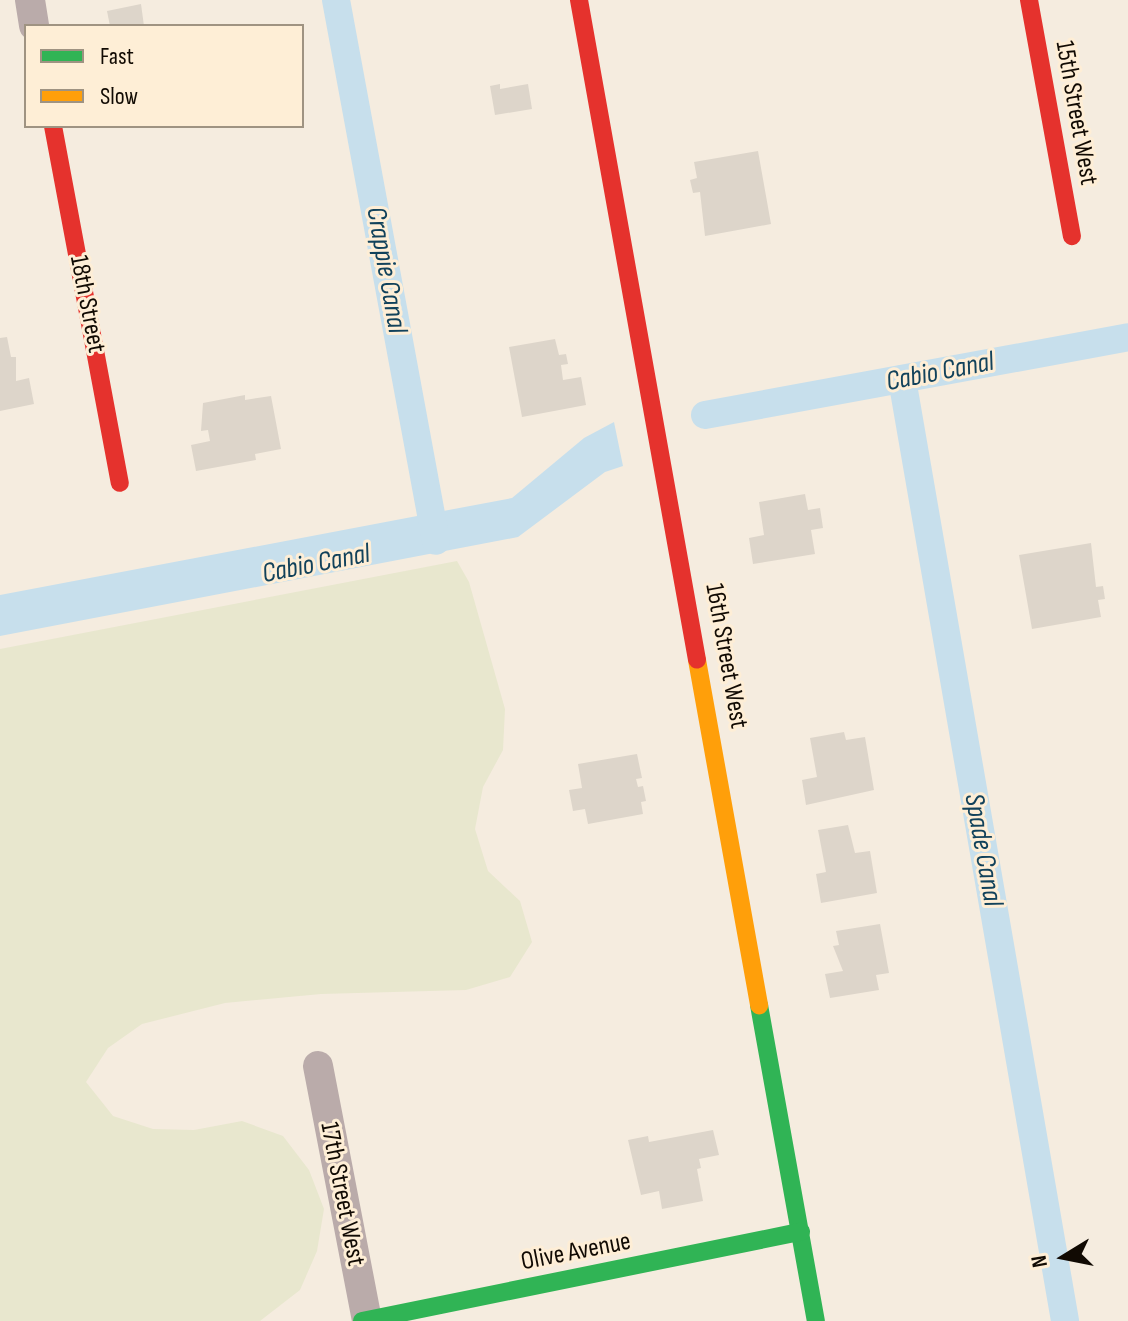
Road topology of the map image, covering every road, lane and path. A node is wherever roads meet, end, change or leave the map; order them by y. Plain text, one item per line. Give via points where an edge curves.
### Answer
1 (30, 0) edge
2 (579, 0) edge
3 (1029, 0) edge
4 (34, 24) edge
5 (53, 128) edge
6 (1072, 236) dead end
7 (120, 483) dead end
8 (318, 1066) dead end
9 (801, 1232) junction
10 (365, 1321) edge
11 (816, 1321) edge

1 - 4 street
2 - 9 street, 16th Street West
3 - 6 street, 15th Street West
5 - 7 street, 18th Street
8 - 10 street, 17th Street West
9 - 10 street, Olive Avenue
9 - 11 street, 16th Street West

